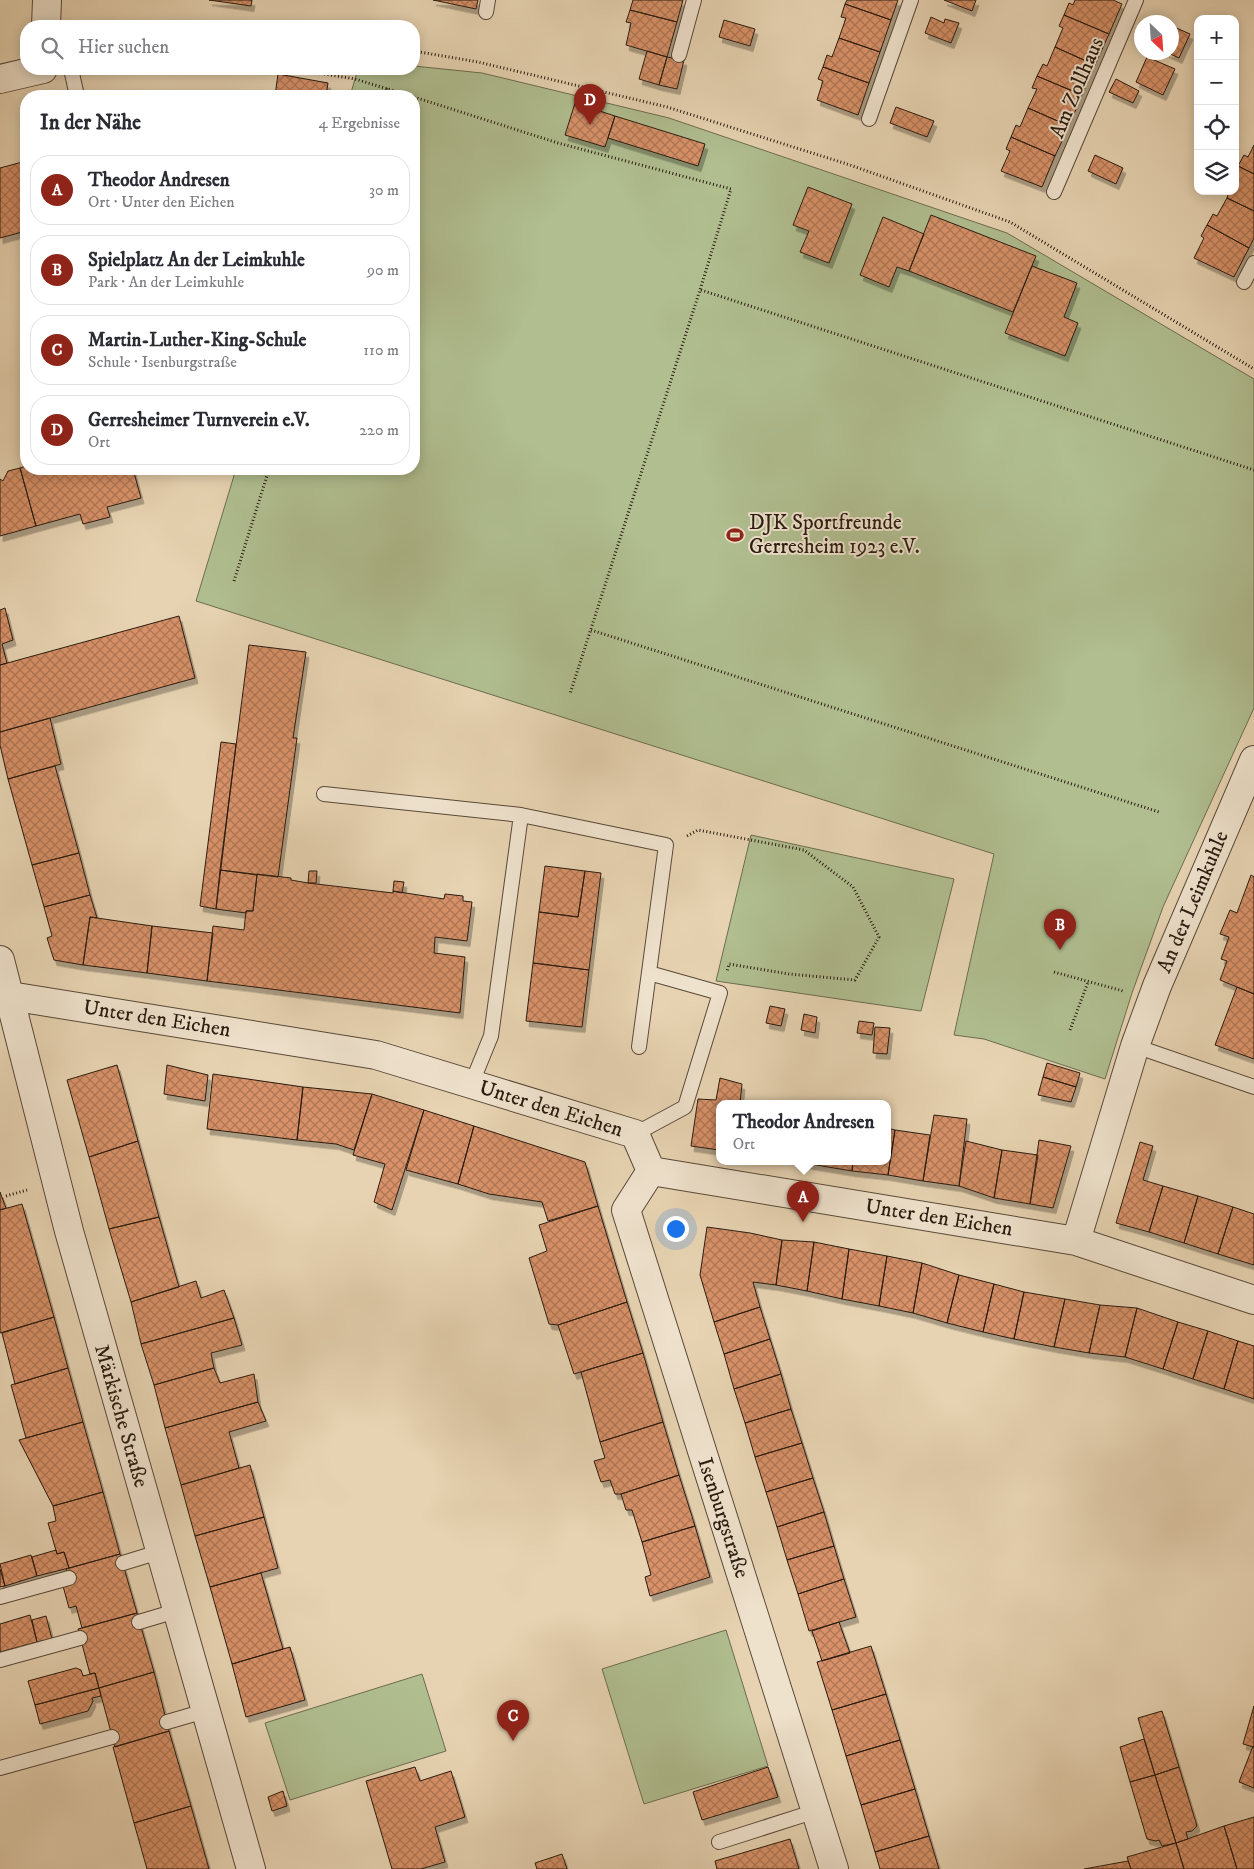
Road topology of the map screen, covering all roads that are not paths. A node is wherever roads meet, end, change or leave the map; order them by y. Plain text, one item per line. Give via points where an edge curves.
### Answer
1 (47, 0) edge
2 (694, 0) edge
3 (911, 0) edge
4 (1136, 0) edge
5 (46, 20) edge
6 (679, 55) dead end
7 (20, 74) edge
8 (72, 75) edge
9 (0, 78) edge
10 (76, 90) edge
11 (869, 119) dead end
12 (1054, 192) dead end
13 (1254, 263) edge
14 (1244, 282) dead end
15 (1254, 760) edge
16 (324, 794) dead end
17 (521, 815) junction
18 (0, 960) edge
19 (649, 973) junction
20 (5, 992) edge
21 (639, 1046) dead end
22 (1135, 1046) junction
23 (471, 1085) junction
24 (1254, 1087) edge
25 (635, 1134) junction
26 (651, 1172) junction
27 (1076, 1241) junction
28 (1254, 1300) edge
29 (159, 1552) junction
30 (123, 1563) dead end
31 (69, 1578) dead end
32 (0, 1597) edge
33 (176, 1611) junction
34 (139, 1622) dead end
35 (80, 1638) dead end
36 (0, 1660) edge
37 (205, 1712) junction
38 (167, 1722) dead end
39 (112, 1737) dead end
40 (0, 1768) edge
41 (816, 1811) junction
42 (719, 1842) dead end
43 (251, 1869) edge
44 (834, 1869) edge

1 - 5 street
2 - 6 lane
3 - 11 lane
4 - 12 lane, Am Zollhaus
7 - 9 street
8 - 10 lane
13 - 14 lane
15 - 22 street, An der Leimkuhle via 1157,986
16 - 17 lane
17 - 19 lane via 666,846
17 - 23 lane via 491,1036
18 - 20 street, Märkische Straße
19 - 21 lane
19 - 25 lane via 720,993 685,1107
20 - 23 street, Unter den Eichen via 376,1055
20 - 29 street, Märkische Straße
22 - 24 lane
22 - 27 street, An der Leimkuhle
23 - 25 street, Unter den Eichen
25 - 26 street, Unter den Eichen
26 - 27 street, Unter den Eichen
26 - 41 street, Isenburgstraße via 626,1210
27 - 28 street, Unter den Eichen
29 - 30 lane
29 - 33 street, Märkische Straße
31 - 32 lane
33 - 34 lane
33 - 37 street, Märkische Straße
35 - 36 lane
37 - 38 lane
37 - 43 street, Märkische Straße
39 - 40 lane
41 - 42 lane
41 - 44 street, Isenburgstraße

